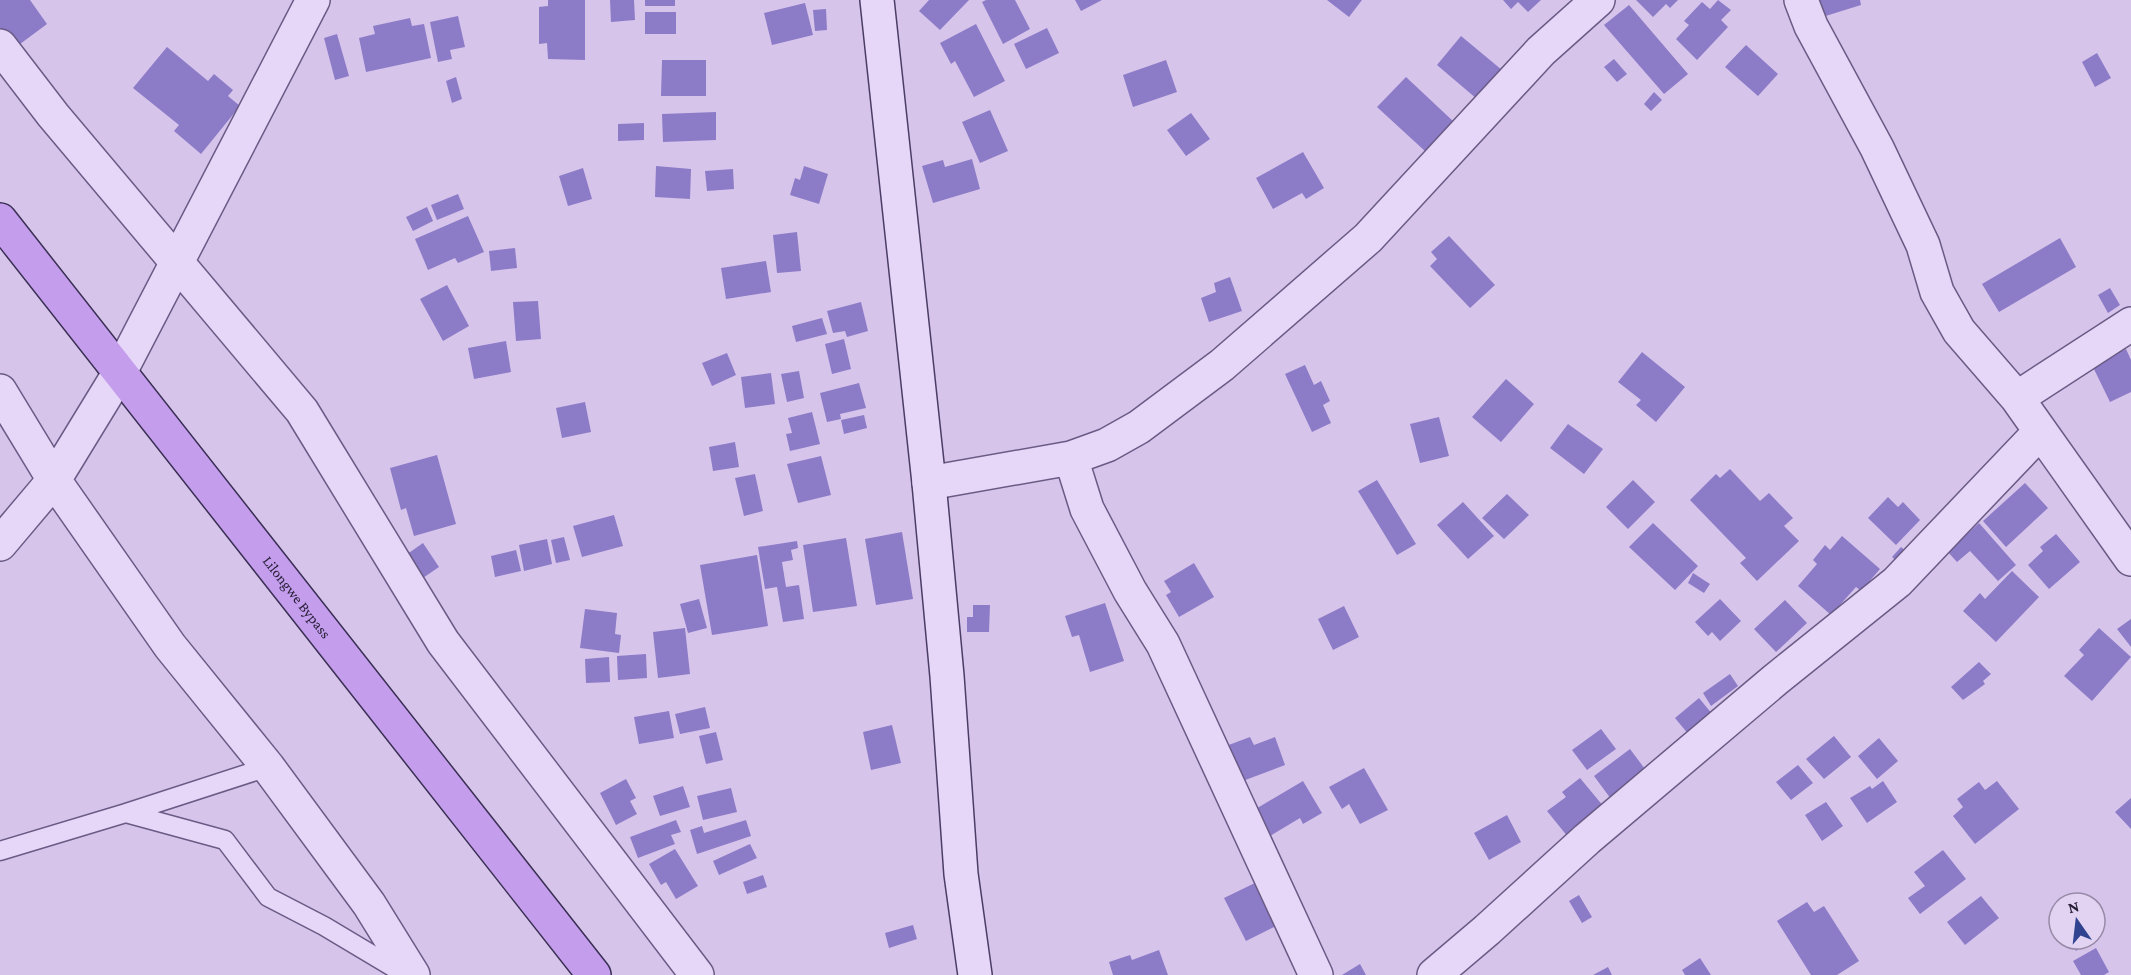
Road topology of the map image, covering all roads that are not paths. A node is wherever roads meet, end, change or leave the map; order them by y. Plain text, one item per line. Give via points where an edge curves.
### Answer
1 (313, 0) edge
2 (877, 0) edge
3 (1598, 0) edge
4 (1801, 0) edge
5 (0, 46) edge
6 (0, 220) edge
7 (178, 261) junction
8 (2131, 324) edge
9 (120, 372) junction
10 (0, 390) edge
11 (2017, 398) junction
12 (2040, 432) junction
13 (1071, 458) junction
14 (54, 480) junction
15 (929, 483) junction
16 (0, 544) edge
17 (2131, 560) edge
18 (268, 767) junction
19 (126, 813) junction
20 (0, 850) edge
21 (406, 975) edge
22 (413, 975) edge
23 (594, 975) edge
24 (697, 975) edge
25 (975, 975) edge
26 (1316, 975) edge
27 (1434, 975) edge

1 - 7 street
2 - 15 street
3 - 13 street via 1541,51 1384,222 1281,315 1139,427 1107,445
4 - 11 street via 1923,245 1937,292 1959,331
5 - 7 street via 53,116
6 - 9 main road, Lilongwe Bypass
7 - 9 street
7 - 24 street via 302,411 443,642
8 - 11 street
9 - 14 street
9 - 23 main road, Lilongwe Bypass
10 - 14 street
11 - 12 street
12 - 17 street
12 - 27 street via 1897,582 1587,838
13 - 15 street
13 - 26 street via 1087,509 1163,644
14 - 16 street
14 - 18 street via 170,646
15 - 25 street via 961,874
18 - 19 lane
18 - 22 street via 369,904
19 - 20 lane
19 - 21 lane via 225,840 268,897

